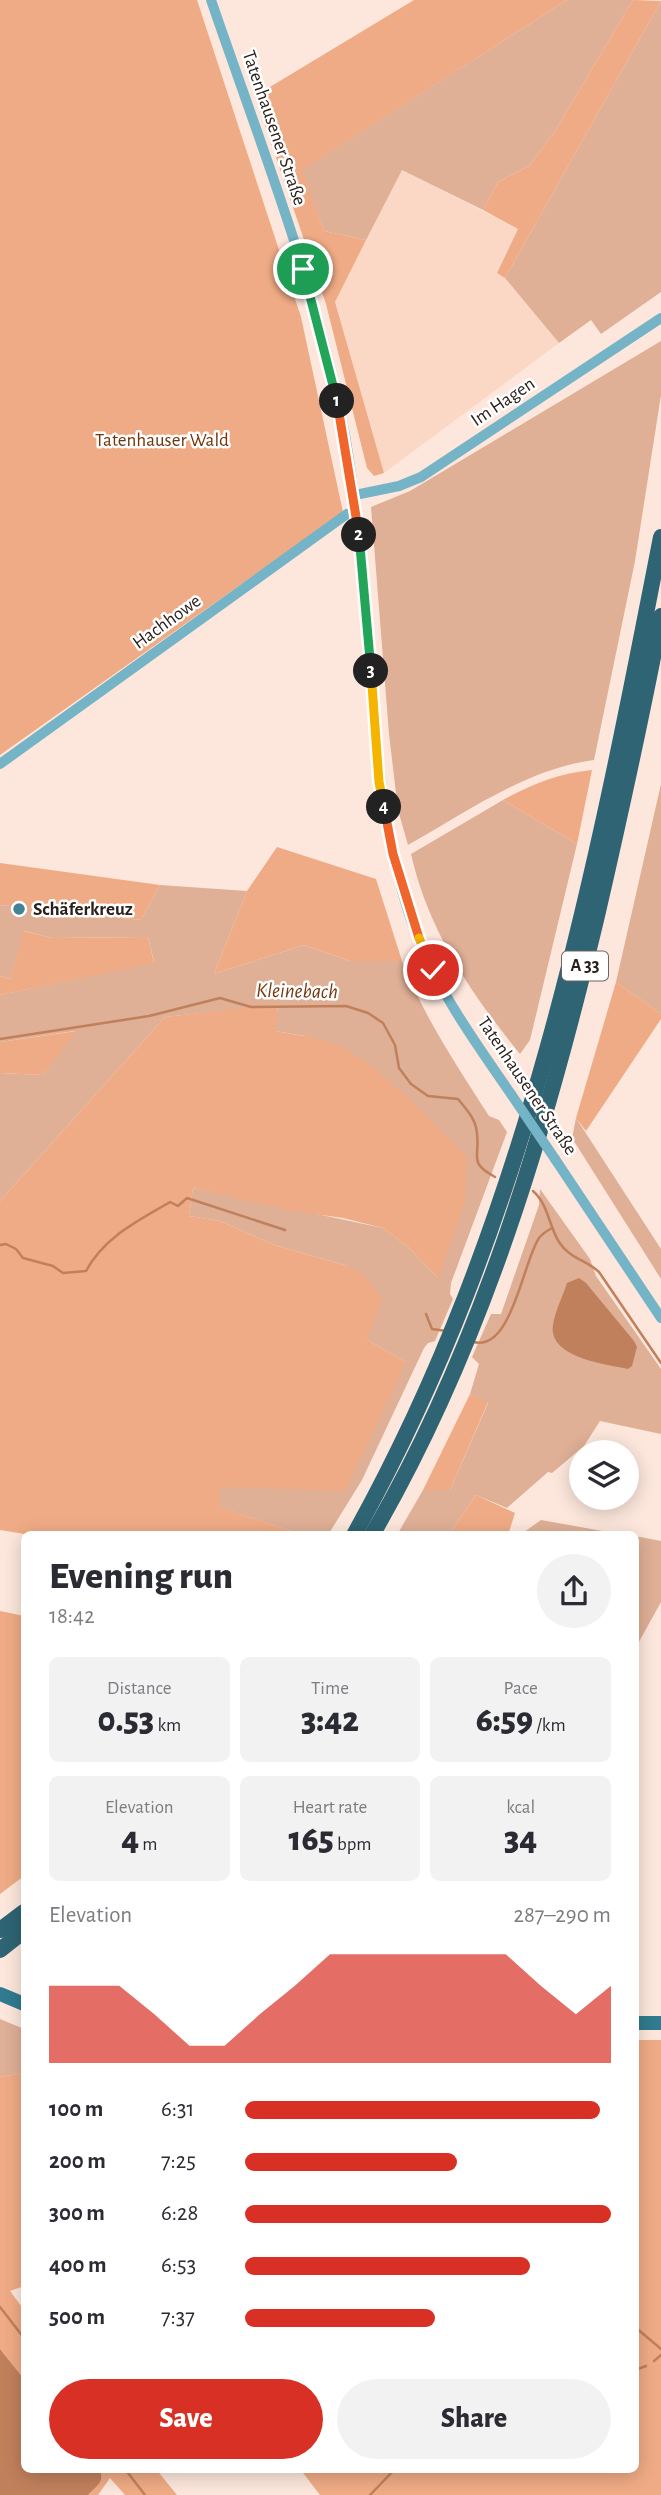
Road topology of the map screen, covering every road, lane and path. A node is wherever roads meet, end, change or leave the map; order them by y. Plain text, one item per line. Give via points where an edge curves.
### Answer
1 (211, 0) edge
2 (661, 318) edge
3 (355, 495) junction
4 (357, 512) junction
5 (661, 537) edge
6 (661, 616) edge
7 (0, 764) edge
8 (472, 1306) junction
9 (661, 1318) edge
10 (453, 1352) junction
11 (356, 1531) edge
12 (374, 1531) edge
13 (12, 1925) edge
14 (0, 1950) edge
15 (3, 1996) edge
16 (21, 2003) edge
17 (639, 2023) edge
18 (661, 2023) edge

1 - 3 street, Tatenhausener Straße via 307,281
2 - 3 street, Im Hagen via 421,477
3 - 4 street, Tatenhausener Straße
4 - 7 street, Hachhowe via 347,514
4 - 9 street, Tatenhausener Straße, bridge via 379,782 411,920 465,1027
5 - 8 highway, A 33 via 573,950
6 - 8 highway, A 33 via 566,1045 534,1152
8 - 10 highway, A 33
10 - 11 highway, A 33
10 - 12 highway, A 33 via 395,1493
13 - 14 highway
15 - 16 main road
17 - 18 main road

